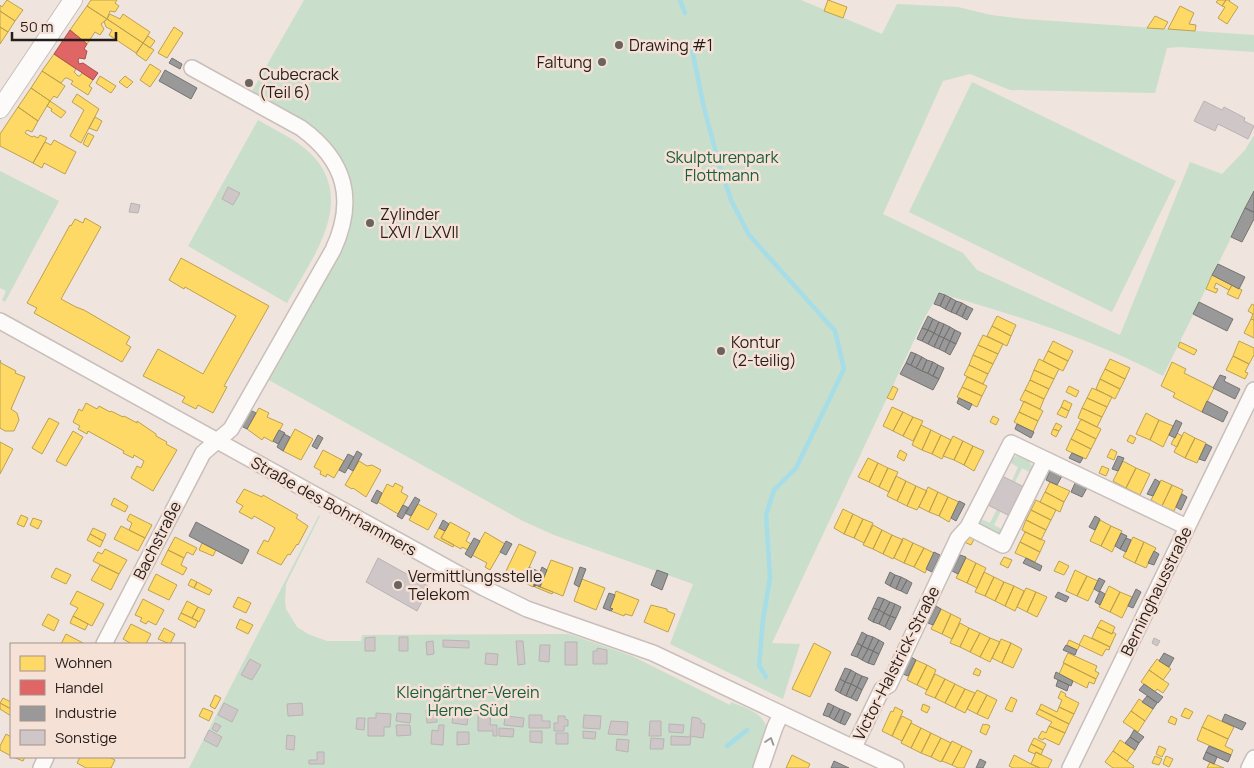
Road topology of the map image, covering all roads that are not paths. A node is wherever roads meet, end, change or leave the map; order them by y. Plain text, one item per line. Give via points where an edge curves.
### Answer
1 (73, 0) edge
2 (192, 68) dead end
3 (0, 109) edge
4 (0, 321) edge
5 (1254, 390) edge
6 (217, 441) junction
7 (1045, 460) junction
8 (1187, 527) junction
9 (968, 528) junction
10 (105, 643) edge
11 (781, 714) junction
12 (854, 747) junction
13 (1254, 758) edge
14 (762, 768) edge
15 (896, 768) edge
16 (1070, 768) edge
17 (1249, 768) edge

1 - 3 street
2 - 6 street via 312,136 334,162 346,201 343,227 333,250 231,429
4 - 6 street, Straße des Bohrhammers
5 - 8 street, Berninghausstraße
6 - 10 street, Bachstraße via 203,453
6 - 11 street, Straße des Bohrhammers via 526,609 653,653
7 - 8 street, Victor-Halstrick-Straße
7 - 9 street, Victor-Halstrick-Straße via 1011,443
7 - 9 street via 1003,545
8 - 16 street, Berninghausstraße
9 - 12 street, Victor-Halstrick-Straße via 958,538 889,685 882,689
11 - 12 street, Straße des Bohrhammers
14 -> 11 street
12 - 15 street, Straße des Bohrhammers
13 - 17 street

